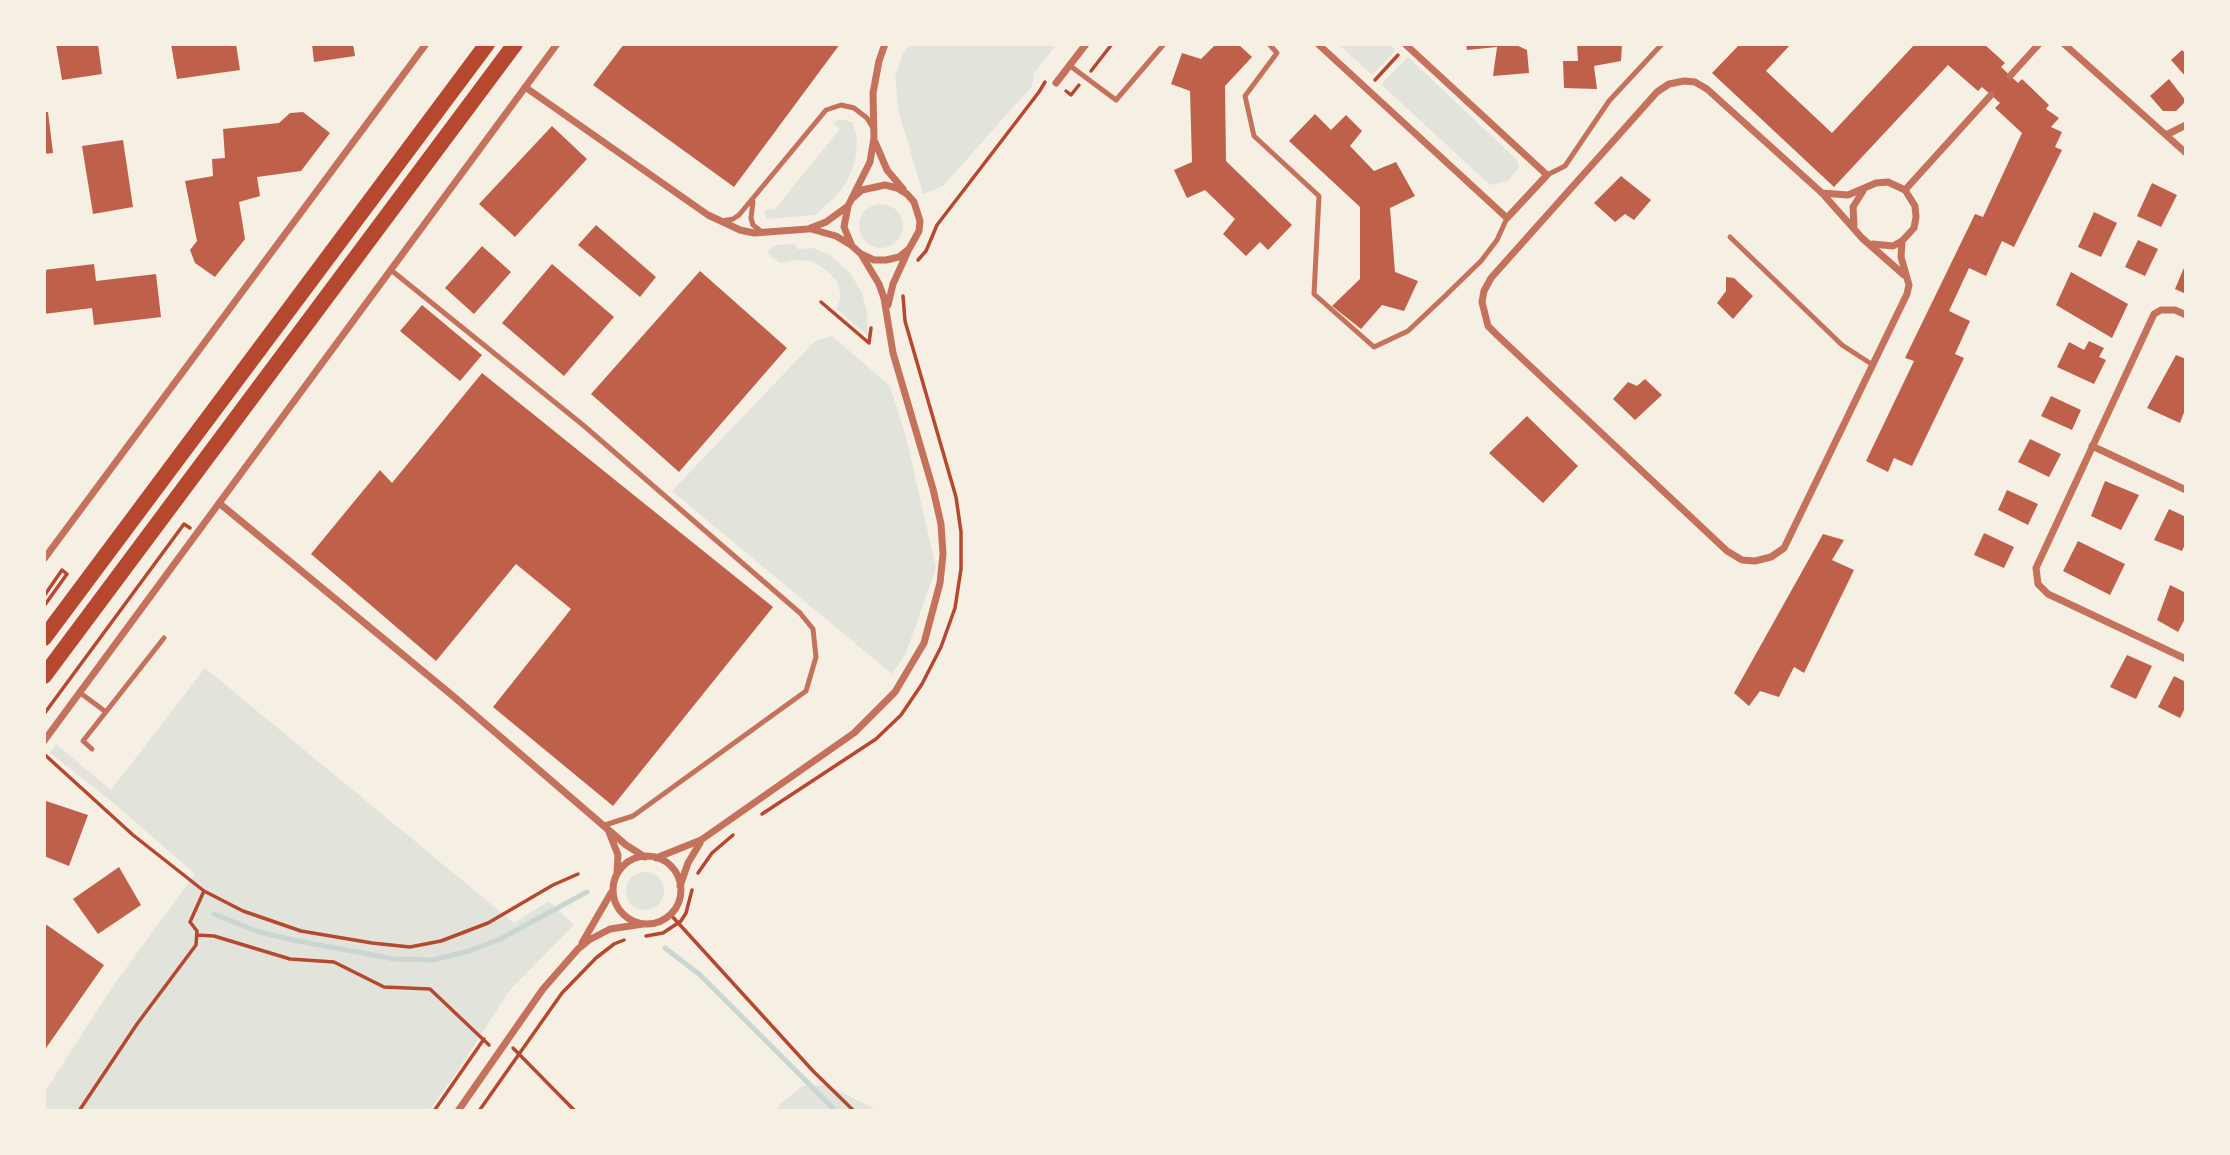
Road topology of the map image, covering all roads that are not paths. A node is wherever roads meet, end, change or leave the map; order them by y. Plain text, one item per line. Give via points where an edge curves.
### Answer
1 (426, 44) edge
2 (487, 44) edge
3 (515, 44) edge
4 (523, 44) edge
5 (557, 44) edge
6 (885, 44) edge
7 (1086, 44) edge
8 (1164, 44) edge
9 (1269, 44) edge
10 (1318, 44) edge
11 (1662, 44) edge
12 (2039, 44) edge
13 (2064, 44) edge
14 (1406, 45) edge
15 (1069, 65) junction
16 (2010, 76) dead end
17 (1056, 83) dead end
18 (525, 87) junction
19 (1991, 95) dead end
20 (475, 98) junction
21 (2186, 125) edge
22 (873, 128) junction
23 (2166, 135) junction
24 (874, 138) junction
25 (2186, 153) edge
26 (1547, 175) junction
27 (1866, 188) junction
28 (1905, 190) junction
29 (1822, 193) junction
30 (907, 194) junction
31 (756, 196) junction
32 (853, 198) junction
33 (848, 206) junction
34 (1507, 218) junction
35 (719, 221) junction
36 (808, 229) junction
37 (1855, 229) junction
38 (762, 232) junction
39 (1730, 237) dead end
40 (1902, 241) junction
41 (1871, 244) junction
42 (852, 246) junction
43 (909, 249) junction
44 (862, 254) junction
45 (391, 270) junction
46 (1904, 275) junction
47 (2186, 315) edge
48 (887, 316) junction
49 (1873, 365) junction
50 (2092, 446) junction
51 (2186, 490) edge
52 (219, 503) junction
53 (44, 559) edge
54 (44, 638) edge
55 (164, 638) dead end
56 (2186, 659) edge
57 (44, 676) edge
58 (79, 692) junction
59 (106, 712) junction
60 (44, 741) edge
61 (92, 749) dead end
62 (605, 825) junction
63 (701, 840) junction
64 (645, 857) junction
65 (656, 858) junction
66 (617, 874) junction
67 (680, 886) junction
68 (613, 890) junction
69 (643, 924) junction
70 (578, 949) junction
71 (458, 1111) edge

1 - 53 street
2 - 54 highway
3 - 20 highway
4 - 20 highway
5 - 18 street
6 - 22 street via 873,93
7 - 15 street
8 - 15 lane via 1116,100
9 - 34 lane via 1277,53 1245,96 1254,136 1320,196 1314,294 1374,347 1408,331 1453,288 1497,240
10 - 34 street
11 - 26 lane via 1609,101 1565,166
12 - 16 street
13 - 23 street
14 - 26 street
15 - 17 street
18 - 35 street
18 - 45 street
19 - 28 street
20 - 57 highway
21 - 23 street
22 - 24 street
22 - 31 lane via 855,108 841,105 826,110
23 - 25 street
24 - 30 street via 887,170
24 - 32 street via 870,162
26 - 34 street
27 - 28 street via 1888,182
27 - 29 street via 1848,195
27 - 37 street via 1853,207
28 - 40 street via 1916,206 1916,217 1914,228
29 - 37 street
29 - 49 street via 1707,89 1695,82 1670,84 1657,92 1491,278 1484,291 1484,314 1497,335 1727,551 1742,560 1771,557 1784,548
30 - 32 street via 885,185 862,190
30 - 43 street via 920,221
31 - 35 lane via 733,219
31 - 38 lane via 751,218
32 - 33 street
33 - 36 street
33 - 42 street via 844,227
35 - 38 street via 746,232
36 - 38 street
36 - 42 street via 836,236
37 - 41 street
39 - 49 lane via 1842,345
40 - 41 street via 1893,246
40 - 46 street
41 - 46 street
42 - 44 street
43 - 44 street via 886,260
43 - 48 street via 893,284
44 - 48 street via 879,284
45 - 52 street
45 - 62 lane via 583,425 813,629 816,657 806,691 633,816
46 - 49 street via 1907,294
47 - 50 street via 2175,310 2154,314
48 - 63 street via 941,524 940,583 924,643 895,692 854,733
50 - 51 street
50 - 56 street via 2036,568 2038,584 2048,594
52 - 58 street
52 - 62 street
55 - 59 lane
58 - 59 lane
58 - 60 street
59 - 61 lane via 83,741
62 - 64 street
62 - 66 street via 618,855
63 - 65 street
63 - 67 street
64 - 65 street
64 - 66 street via 624,865
65 - 67 street via 672,868
66 - 68 street
67 - 69 street via 670,914
68 - 69 street via 618,909
68 - 70 street
69 - 70 street via 611,929
70 - 71 street via 543,989

